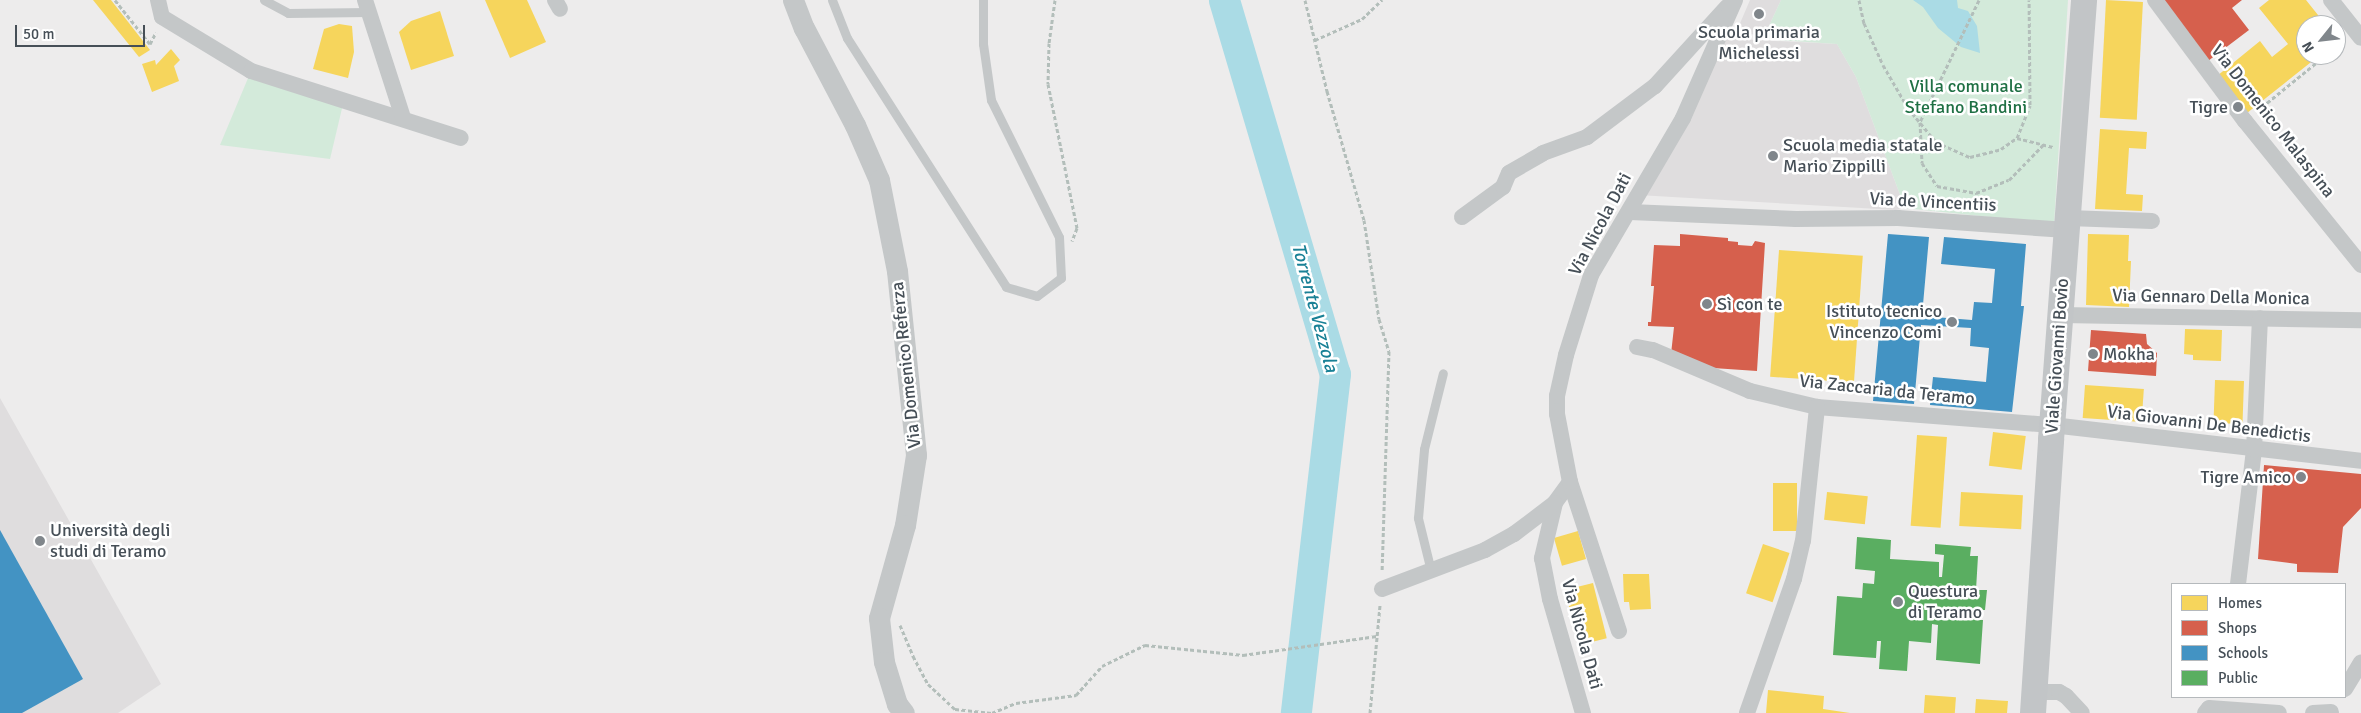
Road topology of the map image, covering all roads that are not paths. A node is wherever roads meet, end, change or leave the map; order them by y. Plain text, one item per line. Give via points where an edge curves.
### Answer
1 (158, 0) edge
2 (264, 0) edge
3 (793, 0) edge
4 (798, 0) edge
5 (832, 0) edge
6 (984, 0) edge
7 (1734, 0) edge
8 (2084, 0) edge
9 (2155, 0) edge
10 (2331, 0) edge
11 (367, 6) edge
12 (804, 28) junction
13 (2361, 38) edge
14 (403, 118) junction
15 (461, 138) dead end
16 (1630, 212) junction
17 (1462, 217) dead end
18 (2152, 221) dead end
19 (2067, 224) junction
20 (2361, 264) edge
21 (2061, 315) junction
22 (2260, 318) junction
23 (2361, 320) edge
24 (1637, 347) dead end
25 (1443, 373) dead end
26 (1817, 407) junction
27 (2052, 426) junction
28 (2254, 450) junction
29 (2361, 461) edge
30 (1570, 482) junction
31 (1555, 503) junction
32 (1431, 571) junction
33 (2238, 583) edge
34 (1382, 589) road end
35 (1619, 631) dead end
36 (2361, 662) edge
37 (2346, 687) edge
38 (2339, 698) edge
39 (2033, 703) edge
40 (2331, 712) edge
41 (904, 713) edge
42 (1583, 713) edge
43 (1747, 713) edge
44 (2082, 713) edge
45 (2205, 713) edge
46 (2279, 713) edge
47 (2312, 713) edge

1 - 14 street via 162,17 251,71
2 - 11 lane via 288,13
3 - 12 street, Via Domenico Referza
4 - 12 street, Via Domenico Referza
5 - 6 lane via 848,38 1006,287 1037,296 1061,278 1059,237 991,100 983,44
7 - 16 street, Via Nicola Dati via 1683,118
7 - 17 street via 1655,86 1588,137 1543,153 1509,173 1503,187
8 - 19 main road, Viale Giovanni Bovio
9 - 20 street, Via Domenico Malaspina via 2245,121
10 - 13 street
11 - 14 street
12 - 41 street, Via Domenico Referza via 878,180 897,271 916,455 905,524 879,618 884,662 897,704
14 - 15 street
16 - 19 street, Via de Vincentiis
16 - 30 street, Via Nicola Dati via 1591,275 1566,355 1557,396 1557,414
18 - 19 street, Via de Vincentiis
19 - 21 main road, Viale Giovanni Bovio
21 - 22 street, Via Gennaro Della Monica
21 - 27 main road, Viale Giovanni Bovio
22 - 23 street, Via Gennaro Della Monica
22 - 28 street
24 - 26 street, Via Zaccaria da Teramo via 1653,350 1750,391
25 - 32 lane via 1424,449 1418,518
26 - 27 street, Via Zaccaria da Teramo
26 - 43 street via 1803,541 1794,579
27 - 28 street, Via Giovanni De Benedictis
27 - 39 main road, Viale Giovanni Bovio
28 - 29 street, Via Giovanni De Benedictis
28 - 33 street
30 - 31 street, Via Nicola Dati
30 - 35 street, Via Nicola Dati
31 - 32 street via 1514,534 1486,550
31 - 42 street, Via Nicola Dati via 1542,558 1550,599
32 - 34 street
36 - 37 street
38 - 40 street
39 - 44 street via 2059,692
40 - 47 street
45 - 46 street via 2209,708

